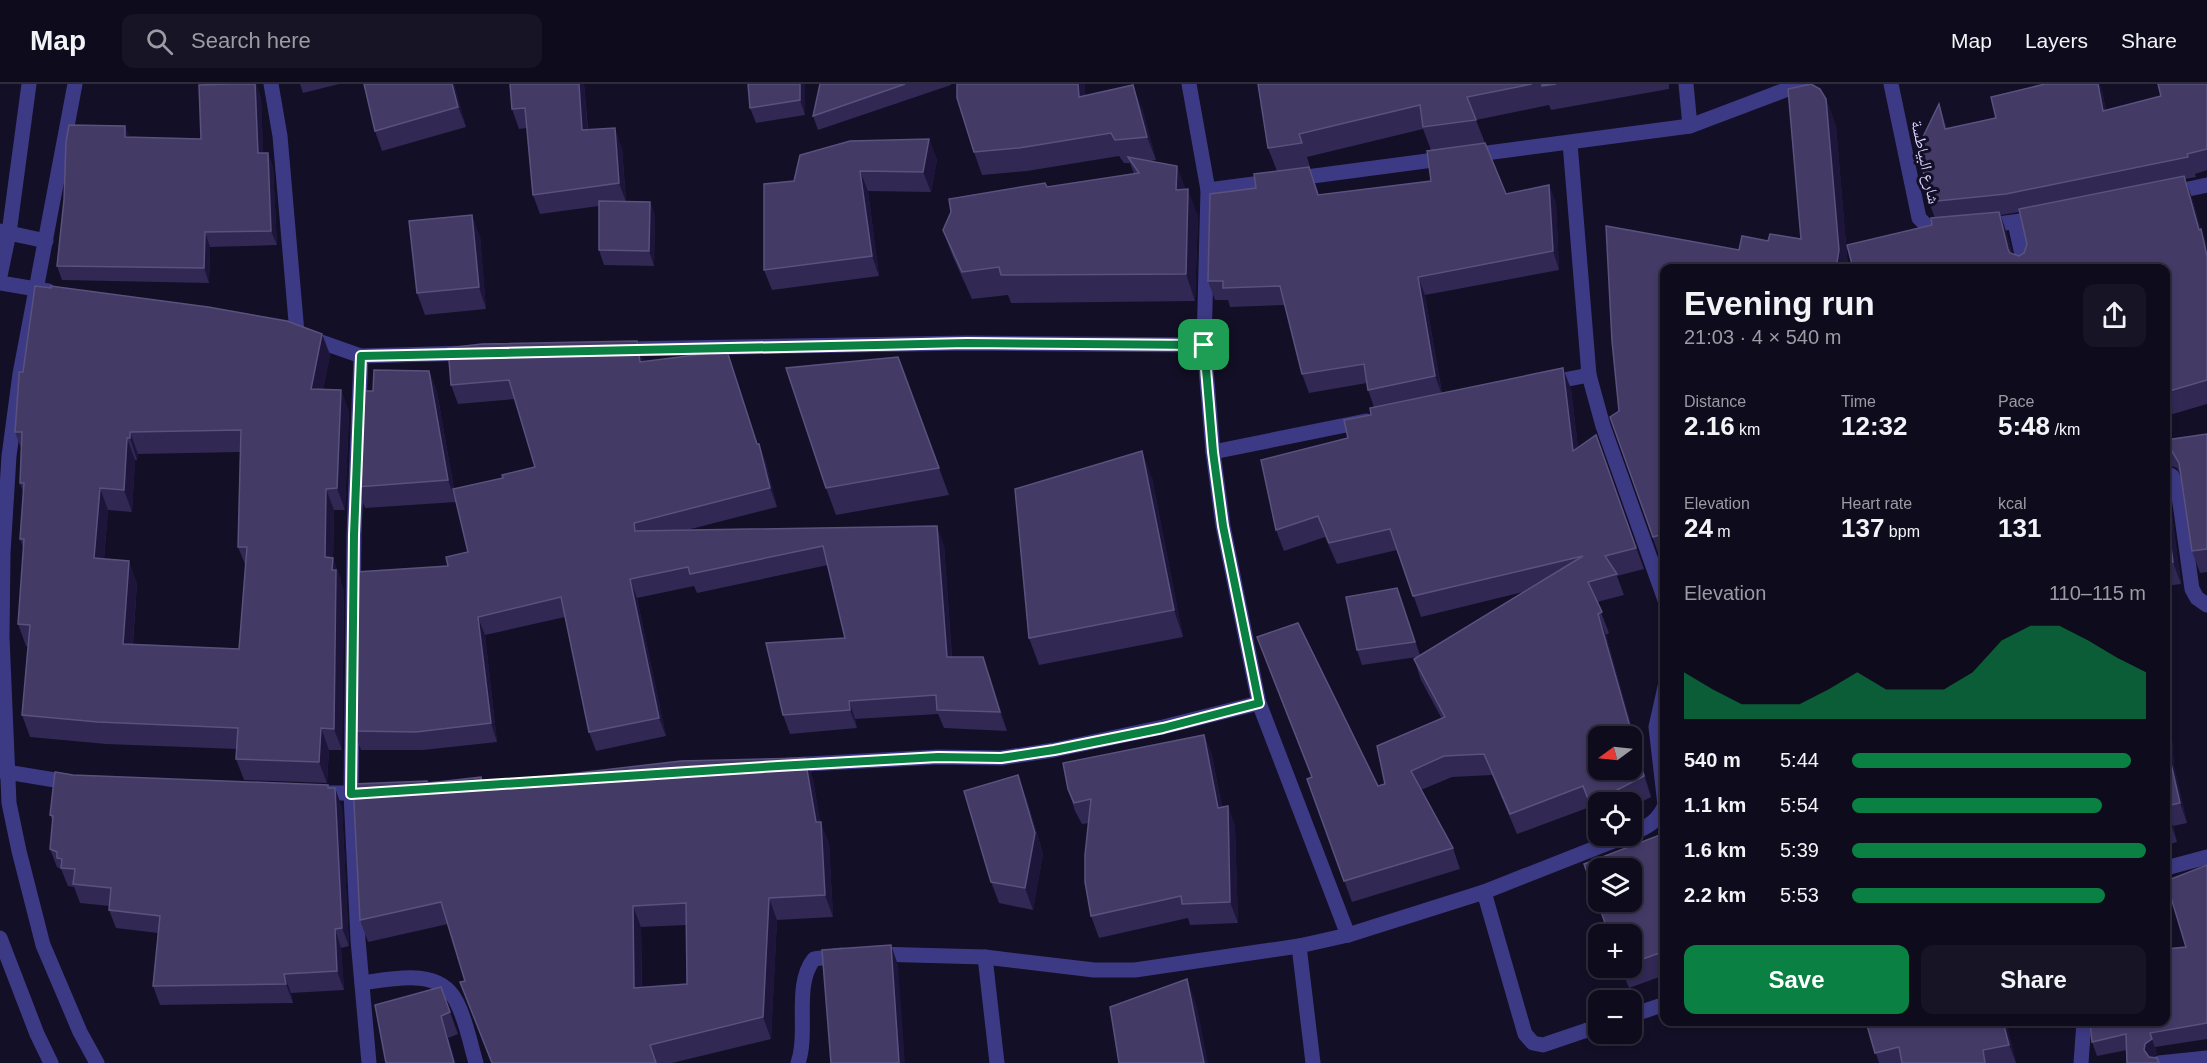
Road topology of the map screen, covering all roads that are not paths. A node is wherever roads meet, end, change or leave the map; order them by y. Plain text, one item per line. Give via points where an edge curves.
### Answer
1 (29, 84) edge
2 (75, 84) edge
3 (271, 84) edge
4 (1188, 84) edge
5 (1686, 84) edge
6 (1801, 84) edge
7 (1891, 84) edge
8 (1690, 126) junction
9 (1570, 143) junction
10 (2207, 185) edge
11 (1208, 190) junction
12 (2152, 197) edge
13 (2061, 214) edge
14 (2015, 223) junction
15 (4, 232) edge
16 (46, 241) junction
17 (2024, 264) edge
18 (0, 276) edge
19 (0, 283) edge
20 (37, 289) junction
21 (59, 293) edge
22 (1204, 345) junction
23 (606, 350) edge
24 (489, 353) edge
25 (361, 356) junction
26 (1589, 375) junction
27 (1531, 387) edge
28 (1382, 418) edge
29 (1213, 452) junction
30 (2170, 475) edge
31 (1660, 586) edge
32 (2207, 605) edge
33 (1259, 703) junction
34 (1660, 709) edge
35 (1660, 762) edge
36 (778, 766) edge
37 (4, 771) edge
38 (91, 785) edge
39 (385, 792) edge
40 (306, 793) edge
41 (351, 794) junction
42 (1660, 817) edge
43 (1642, 829) edge
44 (1601, 846) edge
45 (2207, 857) edge
46 (2170, 867) edge
47 (1484, 892) junction
48 (1348, 934) junction
49 (0, 939) edge
50 (1299, 946) junction
51 (985, 957) junction
52 (362, 983) junction
53 (1660, 1006) edge
54 (1642, 1012) edge
55 (2084, 1026) edge
56 (1588, 1030) edge
57 (2207, 1058) edge
58 (51, 1063) edge
59 (97, 1063) edge
60 (369, 1063) edge
61 (476, 1063) edge
62 (798, 1063) edge
63 (997, 1063) edge
64 (1313, 1063) edge
65 (2081, 1063) edge
66 (2159, 1063) edge

1 - 15 street
2 - 16 street
3 - 25 street via 280,136 292,332
4 - 11 street
5 - 8 street
6 - 8 street
7 - 14 street, شارع البياطسة via 1919,218 1929,228
8 - 9 street
9 - 11 street
9 - 26 street
10 - 12 street
11 - 22 street
13 - 14 street
14 - 17 street
15 - 16 street
15 - 18 street
16 - 20 street
19 - 20 street
20 - 21 street
20 - 37 street via 9,456 2,637
22 - 23 street via 967,343
22 - 29 street
24 - 25 street
25 - 41 street
26 - 27 street
26 - 31 street
28 - 29 street
29 - 33 street via 1223,526
30 - 32 street via 2178,489 2192,589
33 - 36 street via 1163,728 1001,758 938,757
33 - 48 street
34 - 35 street via 1656,727
37 - 38 street
37 - 59 street via 18,851 43,945
39 - 41 street
40 - 41 street
41 - 52 street
42 - 43 street
44 - 47 street
45 - 46 street
47 - 48 street
47 - 56 street via 1525,1034 1533,1043 1544,1045
48 - 50 street
49 - 58 street
50 - 51 street via 1135,970 1094,970
50 - 64 street
51 - 62 street via 866,954 814,959 806,969
51 - 63 street
52 - 60 street
52 - 61 street via 434,980 456,1000
53 - 54 street
55 - 65 street
57 - 66 street

